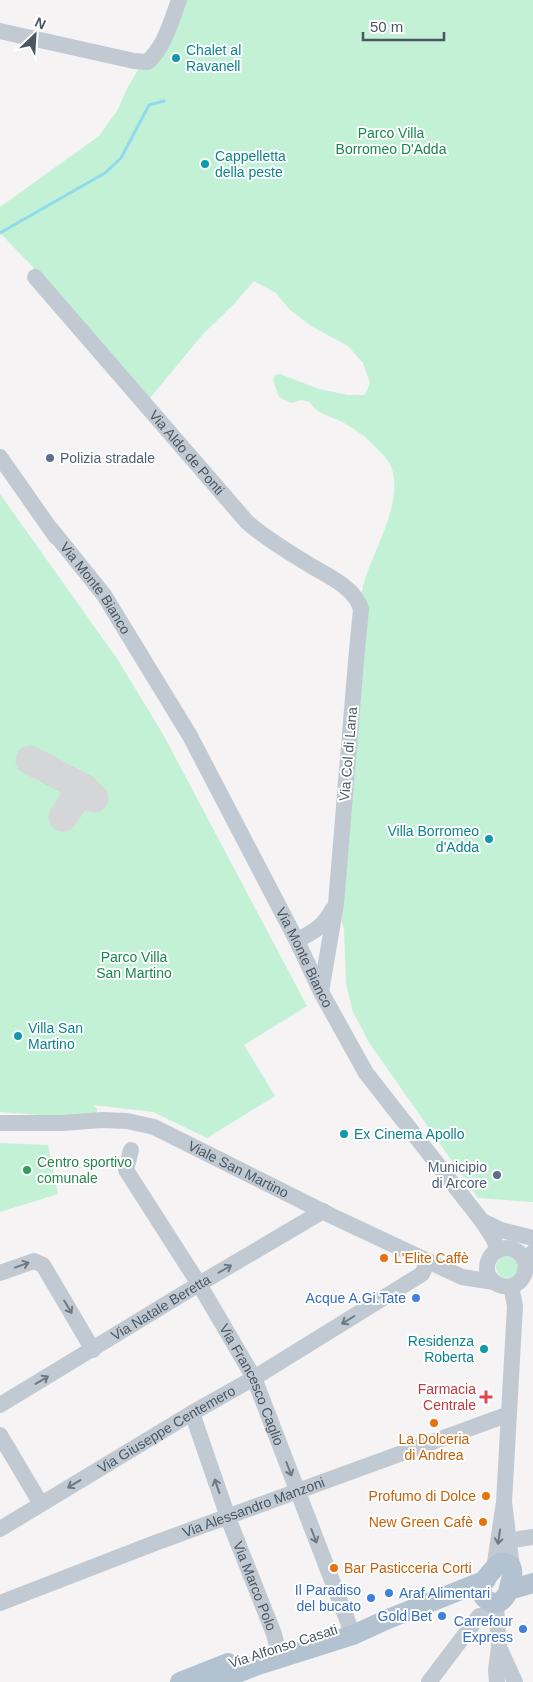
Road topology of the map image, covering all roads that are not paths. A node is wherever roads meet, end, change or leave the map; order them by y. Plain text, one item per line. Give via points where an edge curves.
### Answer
1 (179, 0) edge
2 (0, 31) edge
3 (35, 277) dead end
4 (0, 457) edge
5 (360, 604) joint
6 (336, 904) junction
7 (328, 945) junction
8 (300, 947) junction
9 (321, 992) junction
10 (0, 1123) edge
11 (131, 1150) dead end
12 (323, 1211) junction
13 (482, 1221) junction
14 (533, 1238) edge
15 (498, 1250) junction
16 (529, 1257) edge
17 (428, 1261) junction
18 (487, 1266) junction
19 (0, 1273) edge
20 (462, 1276) junction
21 (494, 1282) junction
22 (199, 1284) junction
23 (511, 1286) junction
24 (93, 1350) junction
25 (254, 1378) junction
26 (0, 1405) edge
27 (192, 1413) junction
28 (509, 1414) junction
29 (0, 1435) edge
30 (297, 1491) junction
31 (41, 1504) junction
32 (228, 1517) junction
33 (0, 1529) edge
34 (533, 1571) edge
35 (533, 1583) edge
36 (498, 1586) junction
37 (0, 1603) edge
38 (351, 1630) junction
39 (277, 1646) junction
40 (499, 1647) junction
41 (248, 1676) edge
42 (499, 1678) edge
43 (180, 1682) edge
44 (214, 1682) edge
45 (429, 1682) edge
46 (516, 1682) edge

1 - 2 street via 165,37 148,62
3 - 5 street, Via Aldo de Ponti via 247,522 344,587
4 - 8 street, Via Monte Bianco via 51,529 95,600 136,648 190,736
5 - 6 street, Via Col di Lana
6 - 7 street, Via Col di Lana
6 - 8 street, Via Col di Lana via 328,918
7 - 8 street via 311,953
7 - 9 street, Via Col di Lana
8 - 9 street, Via Monte Bianco
9 - 13 street, Via Monte Bianco via 366,1073
10 - 12 street, Viale San Martino via 102,1120 154,1127
11 - 22 street, Via Francesco Caglio via 126,1170
12 - 17 street, Viale San Martino
22 -> 12 street, Via Natale Beretta
13 - 14 street via 501,1230
13 - 15 street, Via Monte Bianco
15 - 16 street via 512,1248
15 - 18 street via 490,1256
16 - 23 street via 524,1277
17 - 20 street, Viale San Martino
17 -> 25 street, Via Giuseppe Centemero via 422,1274
18 - 20 street
18 - 21 street via 488,1275
19 -> 24 street via 34,1261 43,1265
20 - 21 street, Viale San Martino
21 - 23 street
22 - 24 street, Via Natale Beretta
22 - 25 street, Via Francesco Caglio
23 - 28 street via 515,1306
26 -> 24 street, Via Natale Beretta
25 - 27 street, Via Giuseppe Centemero
25 -> 30 street, Via Francesco Caglio
27 -> 31 street, Via Giuseppe Centemero
32 -> 27 street, Via Marco Polo
28 - 30 street, Via Alessandro Manzoni
28 - 36 street
29 - 31 street
30 - 32 street, Via Alessandro Manzoni
30 -> 38 street, Via Francesco Caglio
31 - 33 street, Via Giuseppe Centemero
32 - 37 street, Via Alessandro Manzoni
32 - 39 street, Via Marco Polo
34 - 36 main road
35 - 36 main road, Via Alfonso Casati
36 - 38 main road, Via Alfonso Casati
36 - 40 street
36 - 45 street
38 - 39 main road, Via Alfonso Casati
38 - 41 main road, Via Alfonso Casati
39 - 43 main road, Via Alfonso Casati
40 - 42 street
40 - 46 street
41 - 44 main road, Via Alfonso Casati
42 - 46 street

